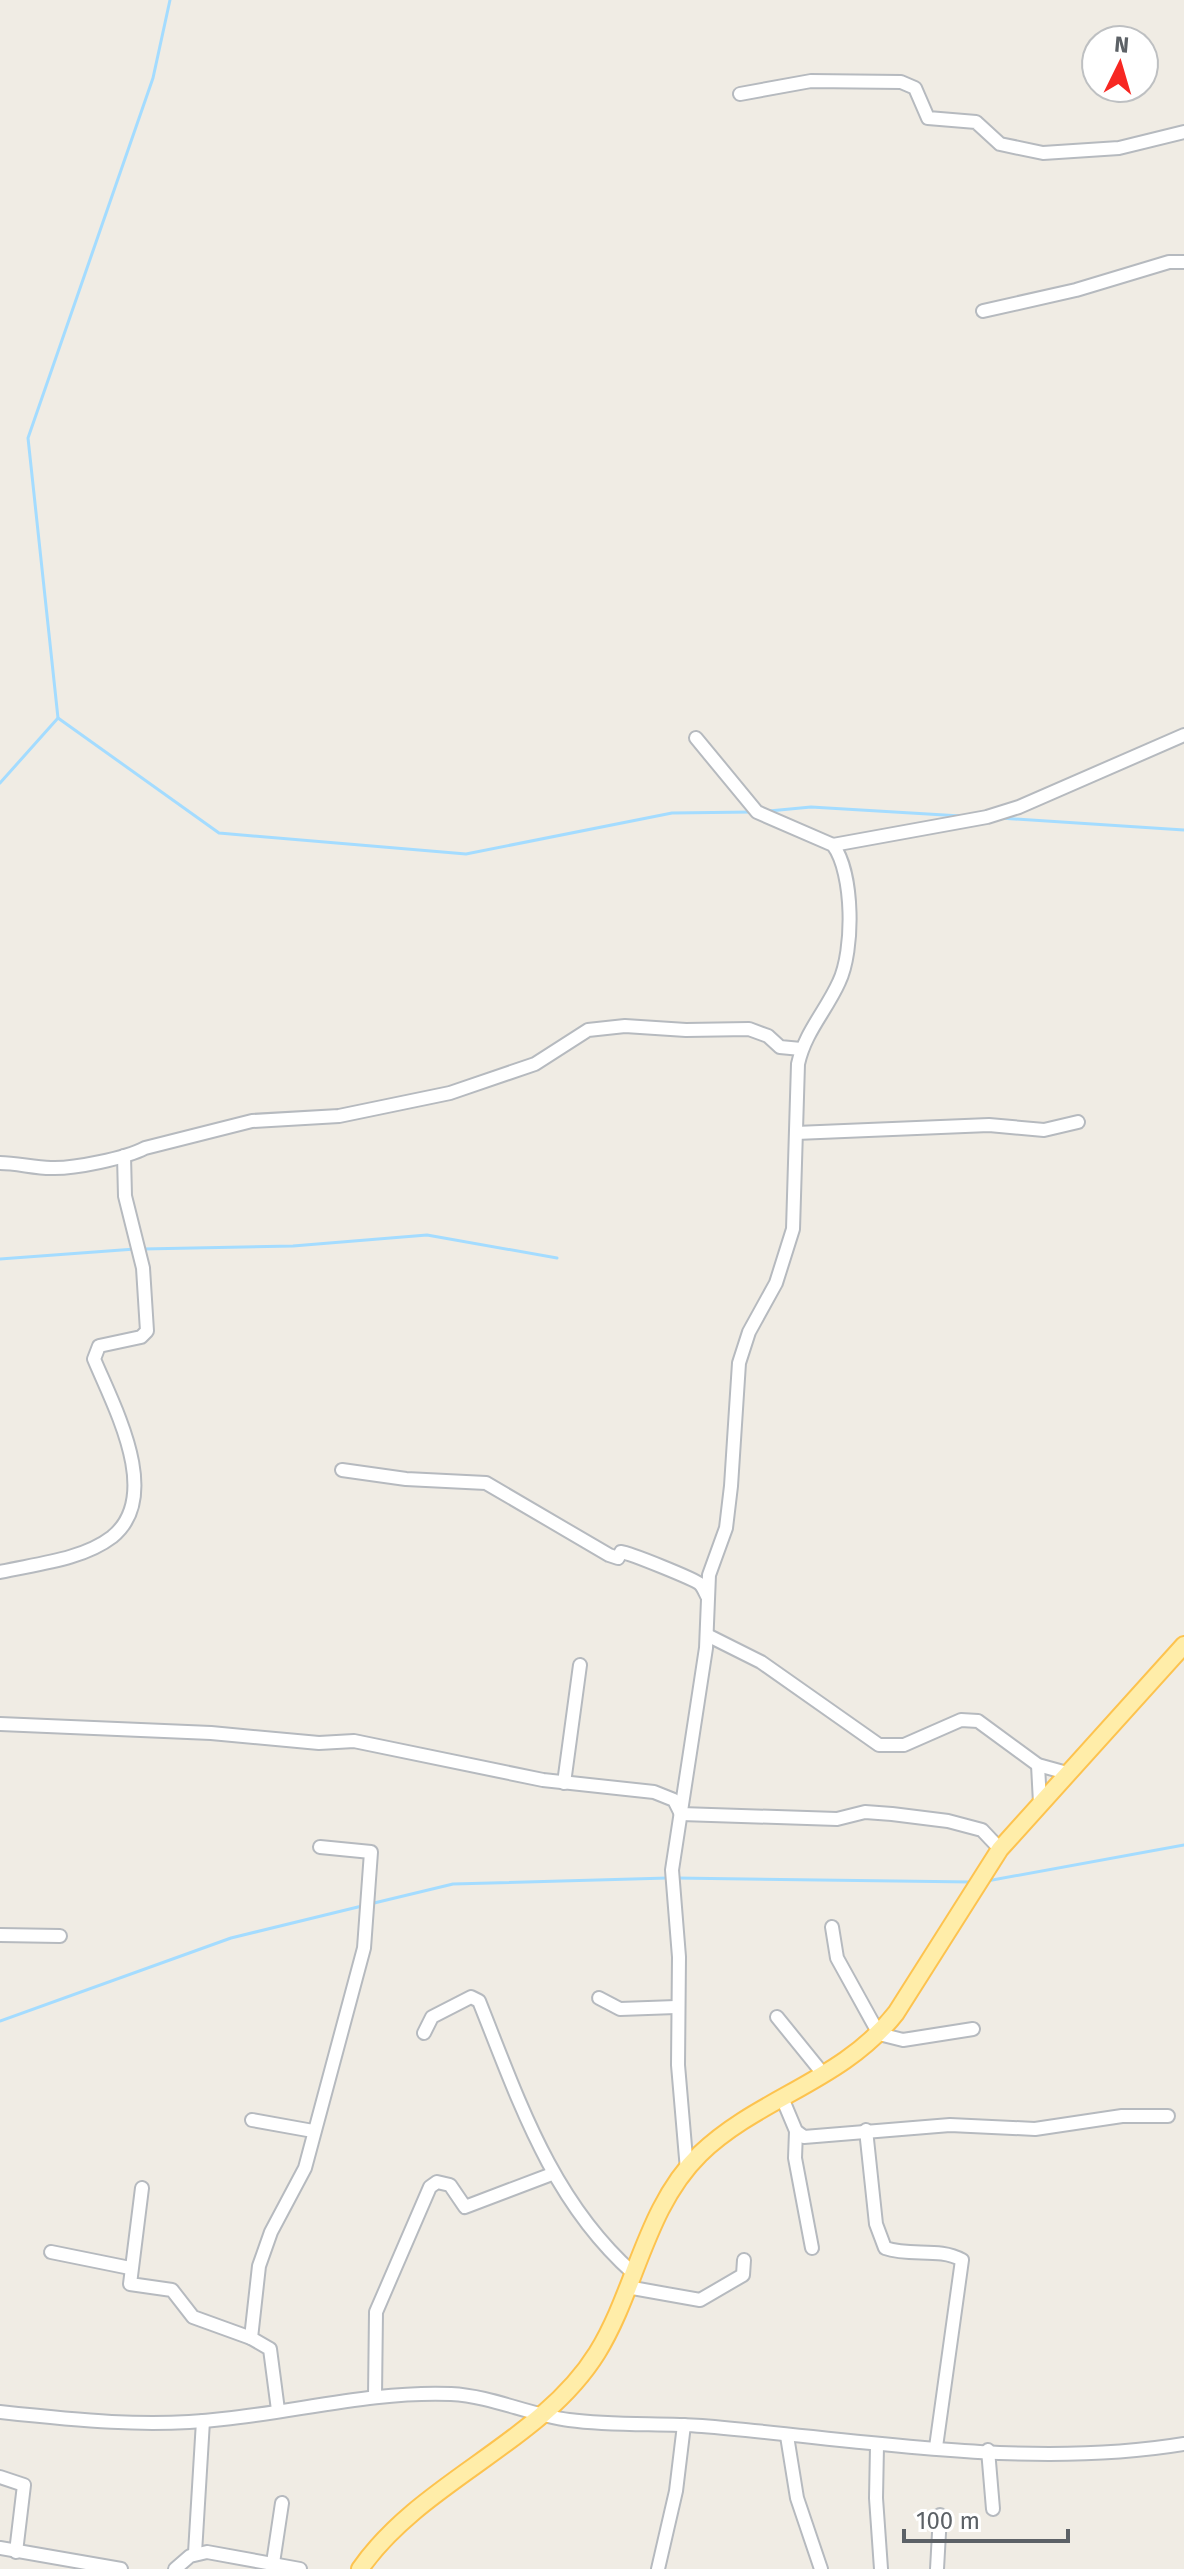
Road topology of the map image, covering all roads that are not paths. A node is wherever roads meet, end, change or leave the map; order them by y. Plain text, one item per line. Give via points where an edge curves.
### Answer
1 (740, 94) dead end
2 (1184, 132) edge
3 (1184, 262) edge
4 (983, 311) dead end
5 (1184, 735) edge
6 (696, 738) dead end
7 (833, 845) junction
8 (801, 1049) junction
9 (1078, 1122) dead end
10 (796, 1133) junction
11 (124, 1156) junction
12 (0, 1163) edge
13 (342, 1470) dead end
14 (0, 1572) edge
15 (707, 1596) junction
16 (707, 1635) junction
17 (1184, 1645) edge
18 (580, 1665) dead end
19 (0, 1724) edge
20 (1038, 1765) junction
21 (1067, 1773) junction
22 (564, 1783) junction
23 (1040, 1803) junction
24 (681, 1814) junction
25 (320, 1847) dead end
26 (1000, 1849) junction
27 (832, 1927) dead end
28 (0, 1935) edge
29 (60, 1936) dead end
30 (599, 1998) dead end
31 (676, 2007) junction
32 (777, 2017) dead end
33 (973, 2029) dead end
34 (424, 2033) dead end
35 (879, 2034) junction
36 (824, 2075) junction
37 (783, 2100) junction
38 (1168, 2116) dead end
39 (252, 2120) dead end
40 (866, 2130) junction
41 (313, 2131) junction
42 (796, 2131) junction
43 (687, 2170) junction
44 (552, 2174) junction
45 (142, 2188) dead end
46 (812, 2248) dead end
47 (51, 2252) dead end
48 (744, 2260) dead end
49 (130, 2268) junction
50 (630, 2280) junction
51 (251, 2338) junction
52 (375, 2396) junction
53 (278, 2410) junction
54 (0, 2412) edge
55 (540, 2414) junction
56 (203, 2421) junction
57 (684, 2425) junction
58 (787, 2436) junction
59 (1184, 2444) edge
60 (877, 2446) junction
61 (936, 2447) junction
62 (988, 2450) junction
63 (0, 2477) edge
64 (282, 2503) dead end
65 (993, 2509) dead end
66 (940, 2515) dead end
67 (0, 2548) edge
68 (16, 2552) junction
69 (195, 2553) junction
70 (273, 2563) junction
71 (62, 2565) edge
72 (121, 2569) edge
73 (175, 2569) edge
74 (300, 2569) edge
75 (360, 2569) edge
76 (658, 2569) edge
77 (821, 2569) edge
78 (881, 2569) edge
79 (937, 2569) edge

1 - 2 street via 811,81 901,82 915,88 928,118 976,122 1000,144 1043,153 1119,148
3 - 4 street
5 - 7 street via 987,817
6 - 7 street via 757,812
7 - 8 street via 850,888 844,965
8 - 10 street
8 - 11 street via 780,1047 749,1029 588,1030 535,1064 450,1093 339,1116 252,1121
9 - 10 street via 1044,1130 989,1125
10 - 15 street via 793,1229 776,1283 739,1363 727,1519
11 - 12 street via 51,1168
11 - 14 street via 125,1196 143,1268 147,1331 99,1346 94,1359 135,1470 132,1509 113,1536 97,1545
13 - 15 street via 486,1483 609,1555 637,1555 697,1582
15 - 16 street
16 - 20 street via 761,1662 879,1745 904,1745 961,1720 978,1721
16 - 24 street
17 - 21 main road
18 - 22 street
19 - 22 street via 354,1741
20 - 21 street
20 - 23 street
21 - 23 main road
22 - 24 street via 654,1792 674,1800
23 - 26 main road
24 - 26 street via 837,1819 865,1812 892,1814 982,1830
24 - 31 street via 672,1870 679,1957
25 - 41 street via 371,1852 371,1890 364,1948
26 - 35 main road
27 - 35 street via 837,1958
28 - 29 street
30 - 31 street via 620,2009
31 - 43 street
32 - 36 street
33 - 35 street via 903,2040
34 - 44 street via 432,2017 471,1997 479,2001
35 - 36 main road
36 - 37 main road
37 - 42 street
37 - 43 main road via 727,2133
38 - 40 street via 1122,2116 1035,2129 950,2125
39 - 41 street
40 - 42 street via 804,2137
40 - 61 street via 876,2224 885,2248 903,2254 947,2253 962,2260
41 - 51 street via 297,2189 271,2232 259,2266
42 - 46 street via 795,2158
43 - 50 main road via 659,2214
44 - 50 street
44 - 52 street via 465,2207 450,2185 437,2182 430,2187 376,2312
45 - 49 street
47 - 49 street
48 - 50 street via 743,2275 700,2300
49 - 51 street via 130,2284 172,2290 193,2317
50 - 55 main road via 596,2354
51 - 53 street via 270,2349
52 - 53 street
52 - 55 street via 476,2396
53 - 56 street
54 - 56 street via 119,2423
55 - 57 street via 588,2422
55 - 75 main road via 414,2510
56 - 69 street
57 - 58 street
57 - 76 street
58 - 60 street
58 - 77 street via 797,2498
59 - 62 street via 1109,2453
60 - 61 street
60 - 78 street
61 - 62 street
62 - 65 street
63 - 68 street via 24,2485
64 - 70 street
66 - 79 street
67 - 68 street
68 - 71 street
69 - 70 street
69 - 73 street
70 - 74 street
71 - 72 street

